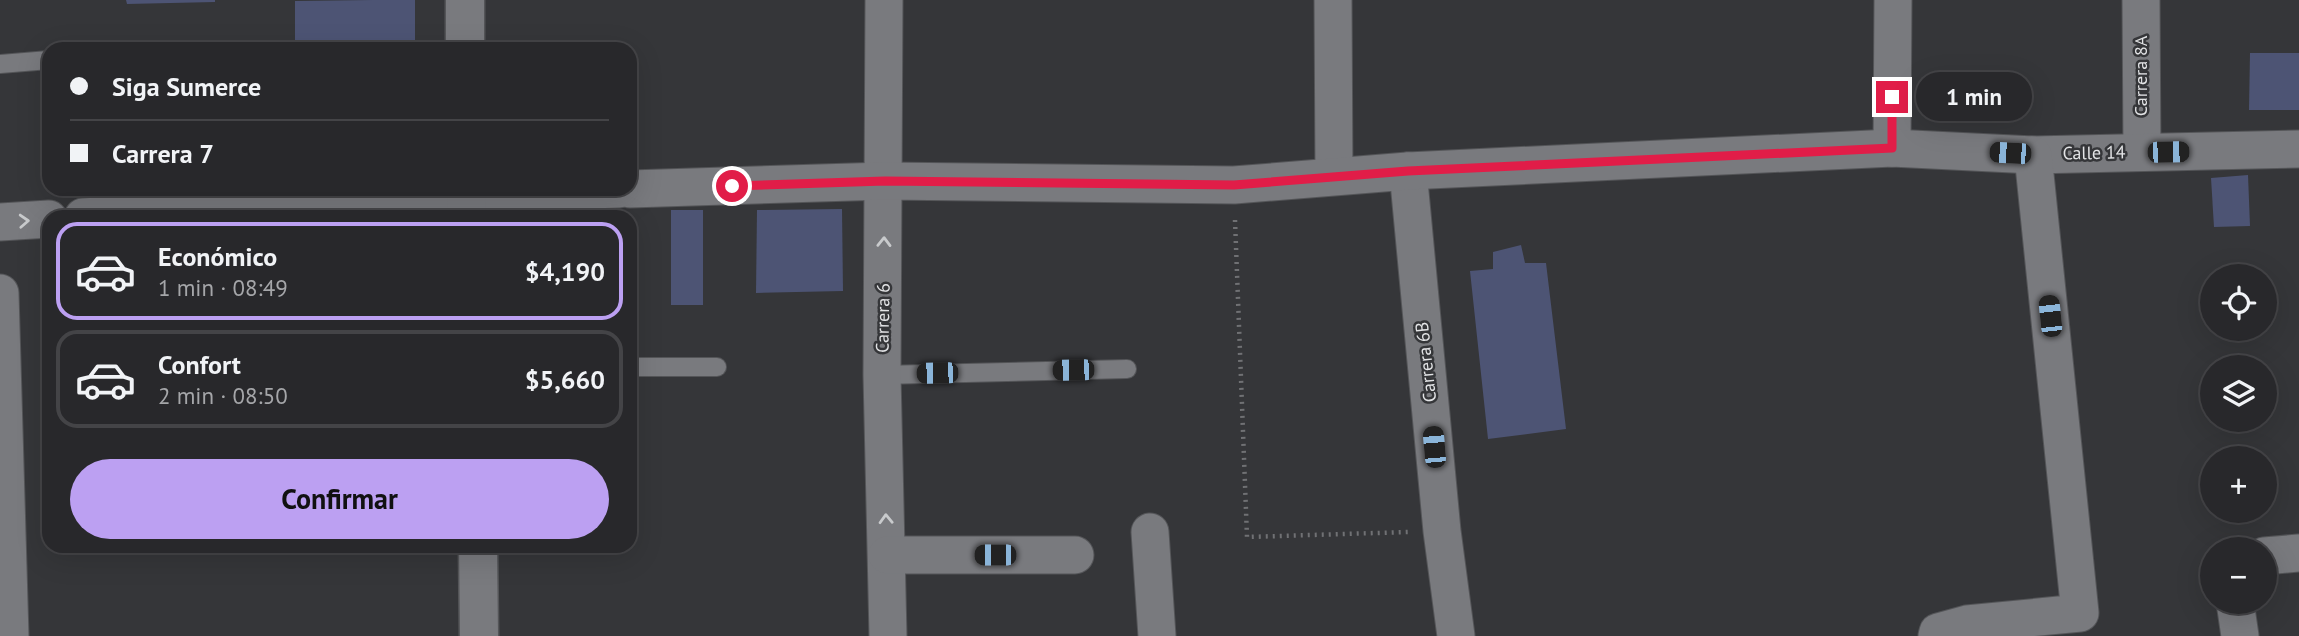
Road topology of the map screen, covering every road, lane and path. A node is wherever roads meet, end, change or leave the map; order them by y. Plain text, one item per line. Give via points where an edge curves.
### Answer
1 (465, 0) edge
2 (884, 0) edge
3 (1333, 0) edge
4 (1893, 0) edge
5 (2141, 0) edge
6 (465, 42) edge
7 (42, 61) edge
8 (0, 64) edge
9 (1892, 148) junction
10 (2299, 149) edge
11 (2142, 152) junction
12 (2033, 155) junction
13 (1408, 171) junction
14 (1334, 176) junction
15 (885, 181) junction
16 (1234, 185) junction
17 (637, 189) edge
18 (522, 196) edge
19 (466, 200) edge
20 (241, 210) edge
21 (42, 219) edge
22 (0, 222) edge
23 (0, 293) edge
24 (637, 367) edge
25 (717, 367) dead end
26 (1128, 369) dead end
27 (882, 375) junction
28 (2, 443) edge
29 (1442, 531) junction
30 (1150, 532) dead end
31 (478, 553) edge
32 (2299, 553) edge
33 (887, 555) junction
34 (1076, 555) dead end
35 (2277, 555) edge
36 (2236, 614) edge
37 (2059, 622) edge
38 (1938, 634) edge
39 (10, 636) edge
40 (479, 636) edge
41 (888, 636) edge
42 (1157, 636) edge
43 (1456, 636) edge
44 (2239, 636) edge

1 - 6 main road
2 - 15 street, Carrera 6
3 - 14 street
4 - 9 street
5 - 11 street, Carrera 8A
7 - 8 lane
9 - 12 street, Calle 14
9 - 13 street, Calle 14
10 - 11 street, Calle 14
11 - 12 street, Calle 14
12 - 37 street
13 - 14 street, Calle 14
13 - 29 street, Carrera 6B
14 - 16 street, Calle 14
15 - 16 street, Calle 14
15 - 17 street, Calle 14
27 -> 15 street, Carrera 6
16 - 29 path via 1247,537
18 - 19 street
19 - 20 street
22 -> 21 street
23 - 28 street
24 - 25 lane
26 - 27 lane
33 -> 27 street, Carrera 6
28 - 39 street
29 - 43 street, Carrera 6B
30 - 42 street
31 - 40 main road
32 - 35 street
33 - 34 street
33 - 41 street, Carrera 6
36 - 44 street
37 - 38 street via 1967,624

